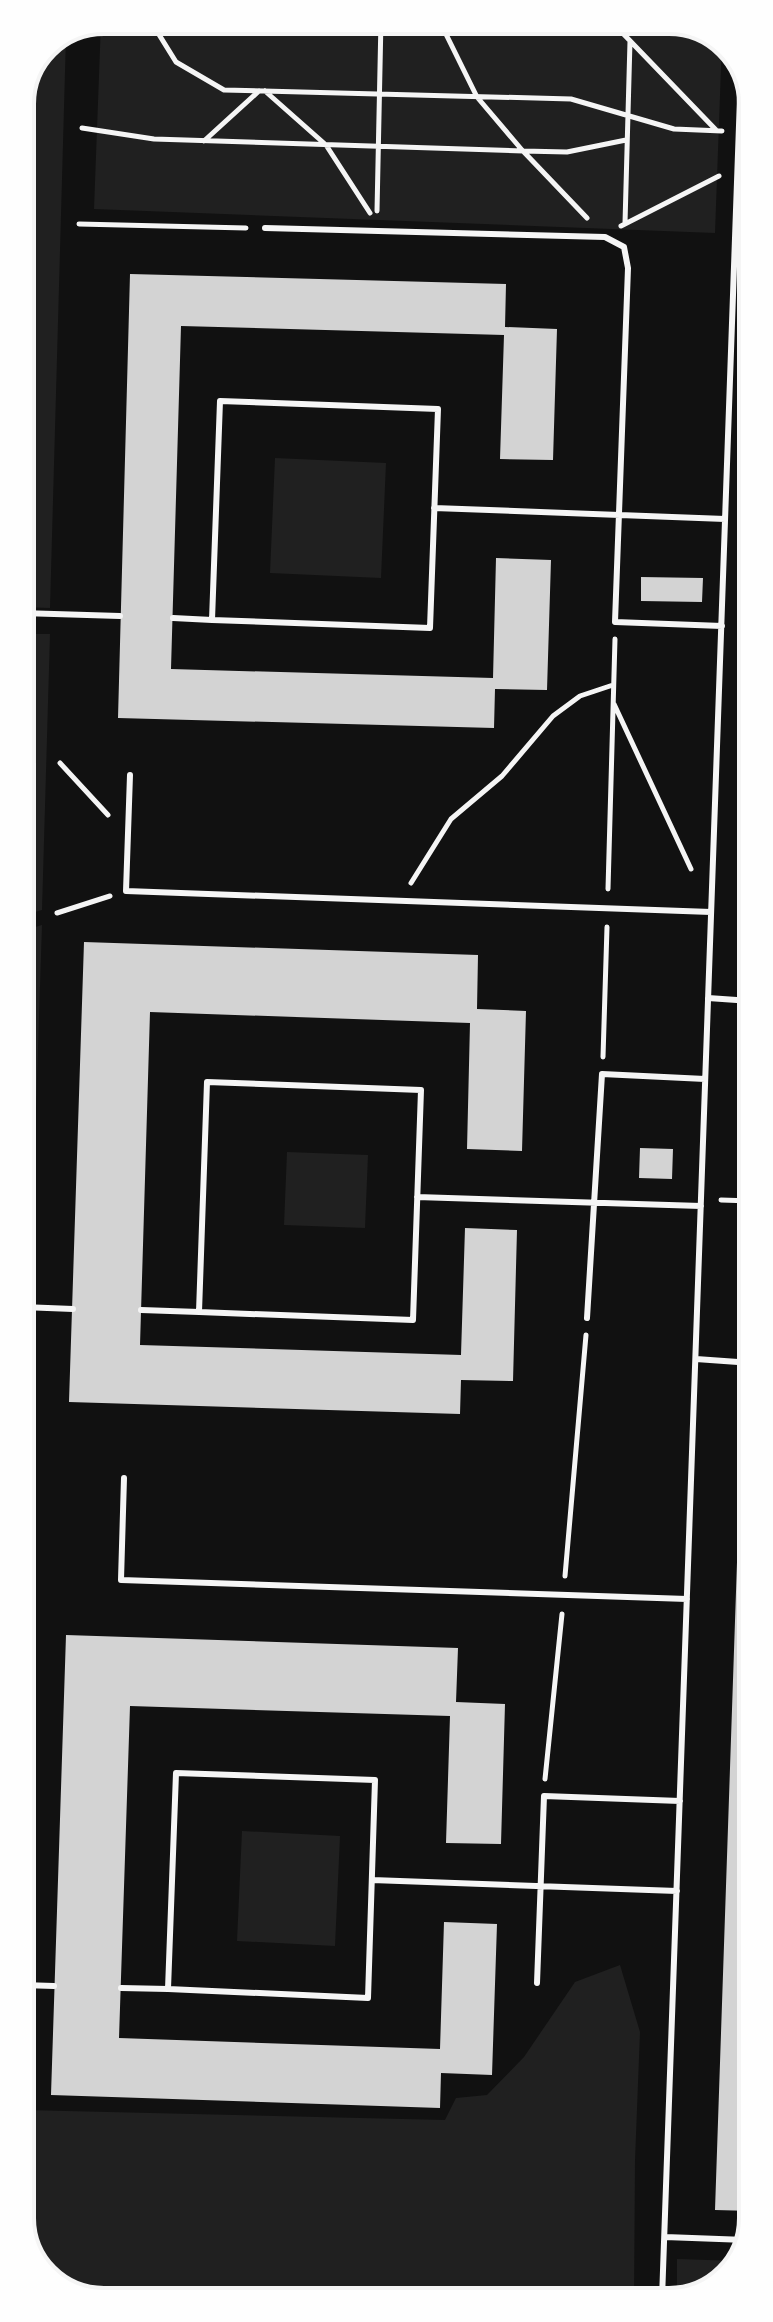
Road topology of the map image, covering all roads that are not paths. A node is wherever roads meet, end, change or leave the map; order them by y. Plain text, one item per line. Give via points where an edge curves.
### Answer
1 (739, 132) edge
2 (739, 144) joint
3 (265, 228) road end
4 (434, 508) junction
5 (619, 515) junction
6 (725, 519) junction
7 (34, 613) edge
8 (120, 616) dead end
9 (173, 618) dead end
10 (212, 620) junction
11 (722, 626) junction
12 (130, 775) dead end
13 (711, 912) junction
14 (708, 998) junction
15 (739, 1000) edge
16 (705, 1079) junction
17 (417, 1197) junction
18 (593, 1202) junction
19 (701, 1203) junction
20 (34, 1307) edge
21 (73, 1309) dead end
22 (141, 1310) dead end
23 (199, 1312) junction
24 (587, 1318) road end
25 (696, 1359) junction
26 (739, 1362) edge
27 (124, 1478) dead end
28 (687, 1599) junction
29 (680, 1801) junction
30 (372, 1880) junction
31 (540, 1886) junction
32 (677, 1891) junction
33 (537, 1983) dead end
34 (34, 1985) edge
35 (54, 1986) dead end
36 (121, 1988) dead end
37 (168, 1989) junction
38 (665, 2237) junction
39 (735, 2240) edge
40 (663, 2288) edge

1 - 2 lane
2 - 6 lane
3 - 5 lane via 605,237 624,247 628,268
4 - 5 lane
4 - 10 lane via 430,628
4 - 10 lane via 438,409 220,401
5 - 6 lane
5 - 11 lane via 615,622
6 - 11 lane
7 - 8 lane
9 - 10 lane
11 - 13 lane
12 - 13 lane via 126,891
13 - 14 lane
14 - 15 lane
14 - 16 lane
16 - 18 lane via 602,1074
16 - 19 lane
17 - 18 lane
17 - 23 lane via 413,1320
17 - 23 lane via 421,1090 207,1082
18 - 19 lane
18 - 24 lane
19 - 25 lane
20 - 21 lane
22 - 23 lane
25 - 26 lane
25 - 28 lane
27 - 28 lane via 121,1580
28 - 29 lane
29 - 31 lane via 544,1796
29 - 32 lane
30 - 31 lane
30 - 37 lane via 368,1998
30 - 37 lane via 375,1780 176,1773
31 - 32 lane
31 - 33 lane
32 - 38 lane
34 - 35 lane
36 - 37 lane
38 - 39 lane
38 - 40 lane

